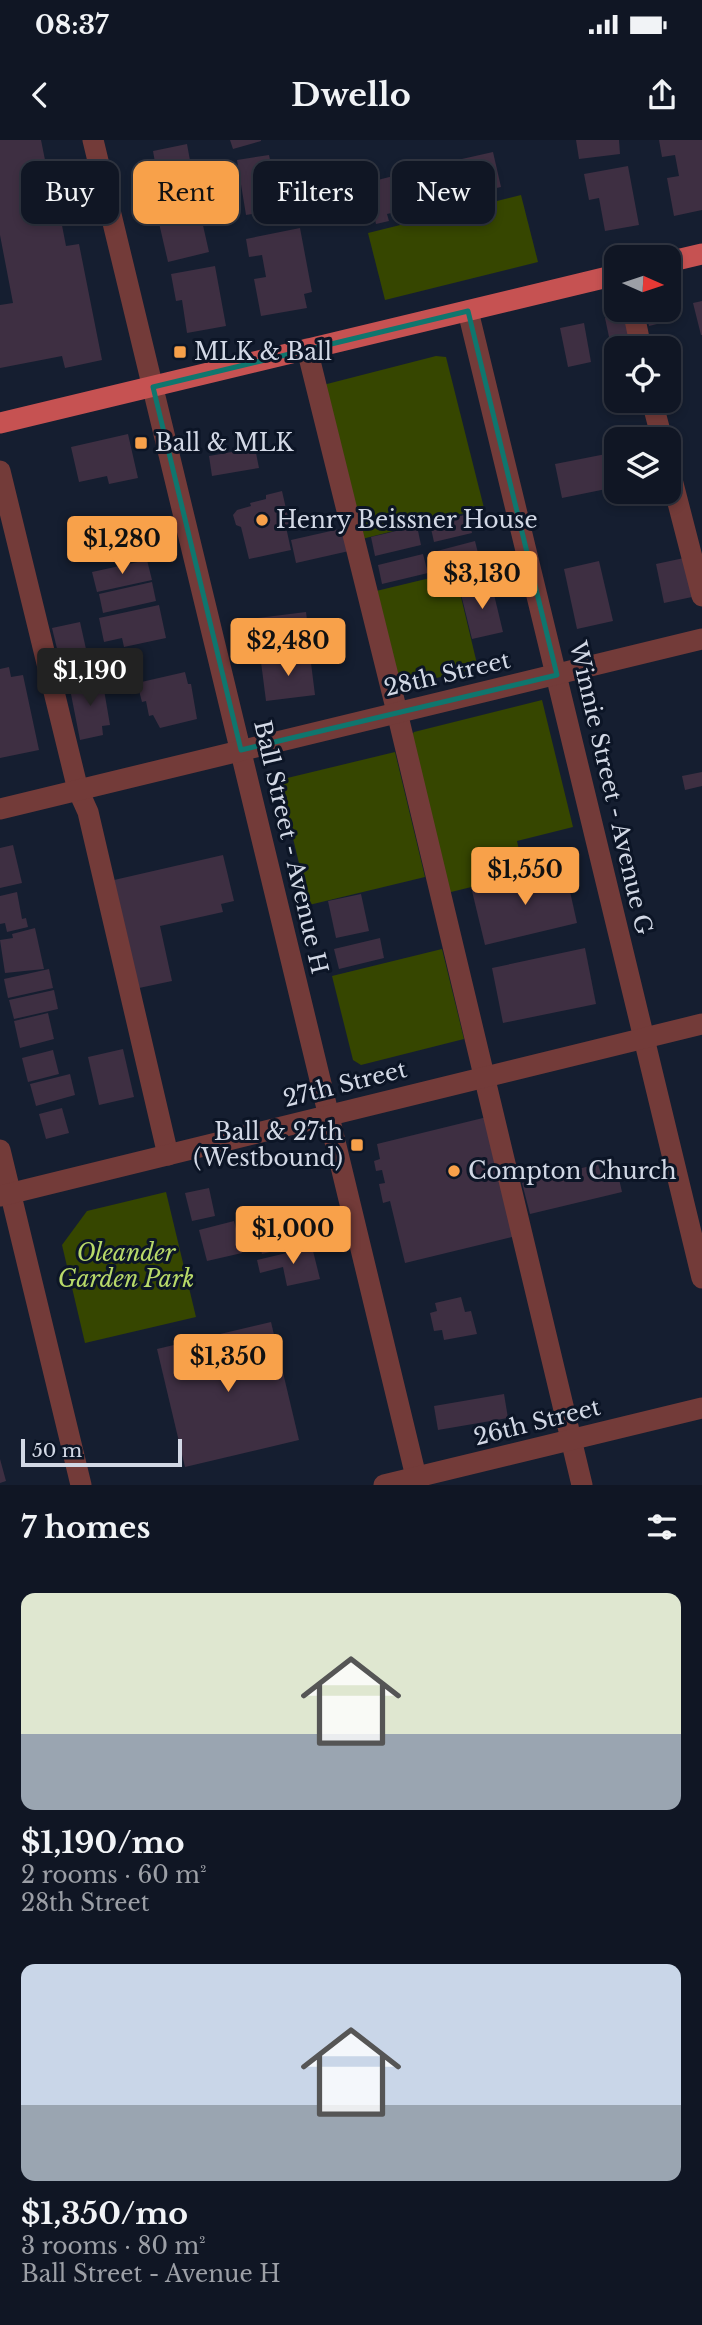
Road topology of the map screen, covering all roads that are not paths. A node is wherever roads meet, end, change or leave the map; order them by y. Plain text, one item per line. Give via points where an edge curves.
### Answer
1 (93, 140) edge
2 (702, 254) edge
3 (681, 259) edge
4 (604, 278) edge
5 (468, 311) junction
6 (307, 349) junction
7 (153, 387) junction
8 (0, 423) edge
9 (0, 471) edge
10 (678, 504) edge
11 (702, 596) edge
12 (702, 639) edge
13 (557, 675) junction
14 (397, 712) junction
15 (241, 750) junction
16 (78, 790) junction
17 (0, 809) edge
18 (702, 1024) edge
19 (643, 1039) junction
20 (484, 1076) junction
21 (329, 1115) junction
22 (0, 1150) edge
23 (168, 1155) junction
24 (5, 1194) edge
25 (702, 1278) edge
26 (702, 1408) edge
27 (571, 1441) junction
28 (417, 1481) edge
29 (81, 1485) edge
30 (384, 1485) edge
31 (582, 1485) edge

1 - 7 street, Ball Street - Avenue H
2 - 3 main road
4 - 5 main road
5 - 6 main road
5 - 13 street, Winnie Street - Avenue G
6 - 7 main road
6 - 14 street
7 - 8 main road
7 - 15 street, Ball Street - Avenue H
9 - 16 street
10 - 11 street
12 - 13 street, 28th Street
13 - 14 street, 28th Street
13 - 19 street, Winnie Street - Avenue G
14 - 15 street, 28th Street
14 - 20 street
15 - 16 street, 28th Street
15 - 21 street, Ball Street - Avenue H
16 - 17 street, 28th Street
16 - 23 street via 88,812
18 - 19 street, 27th Street
19 - 20 street, 27th Street
19 - 25 street, Winnie Street - Avenue G
20 - 21 street, 27th Street
20 - 27 street
21 - 23 street, 27th Street
21 - 28 street, Ball Street - Avenue H
22 - 24 street
23 - 24 street, 27th Street
24 - 29 street
26 - 27 street, 26th Street
27 - 28 street, 26th Street
27 - 31 street
28 - 30 street, 26th Street

